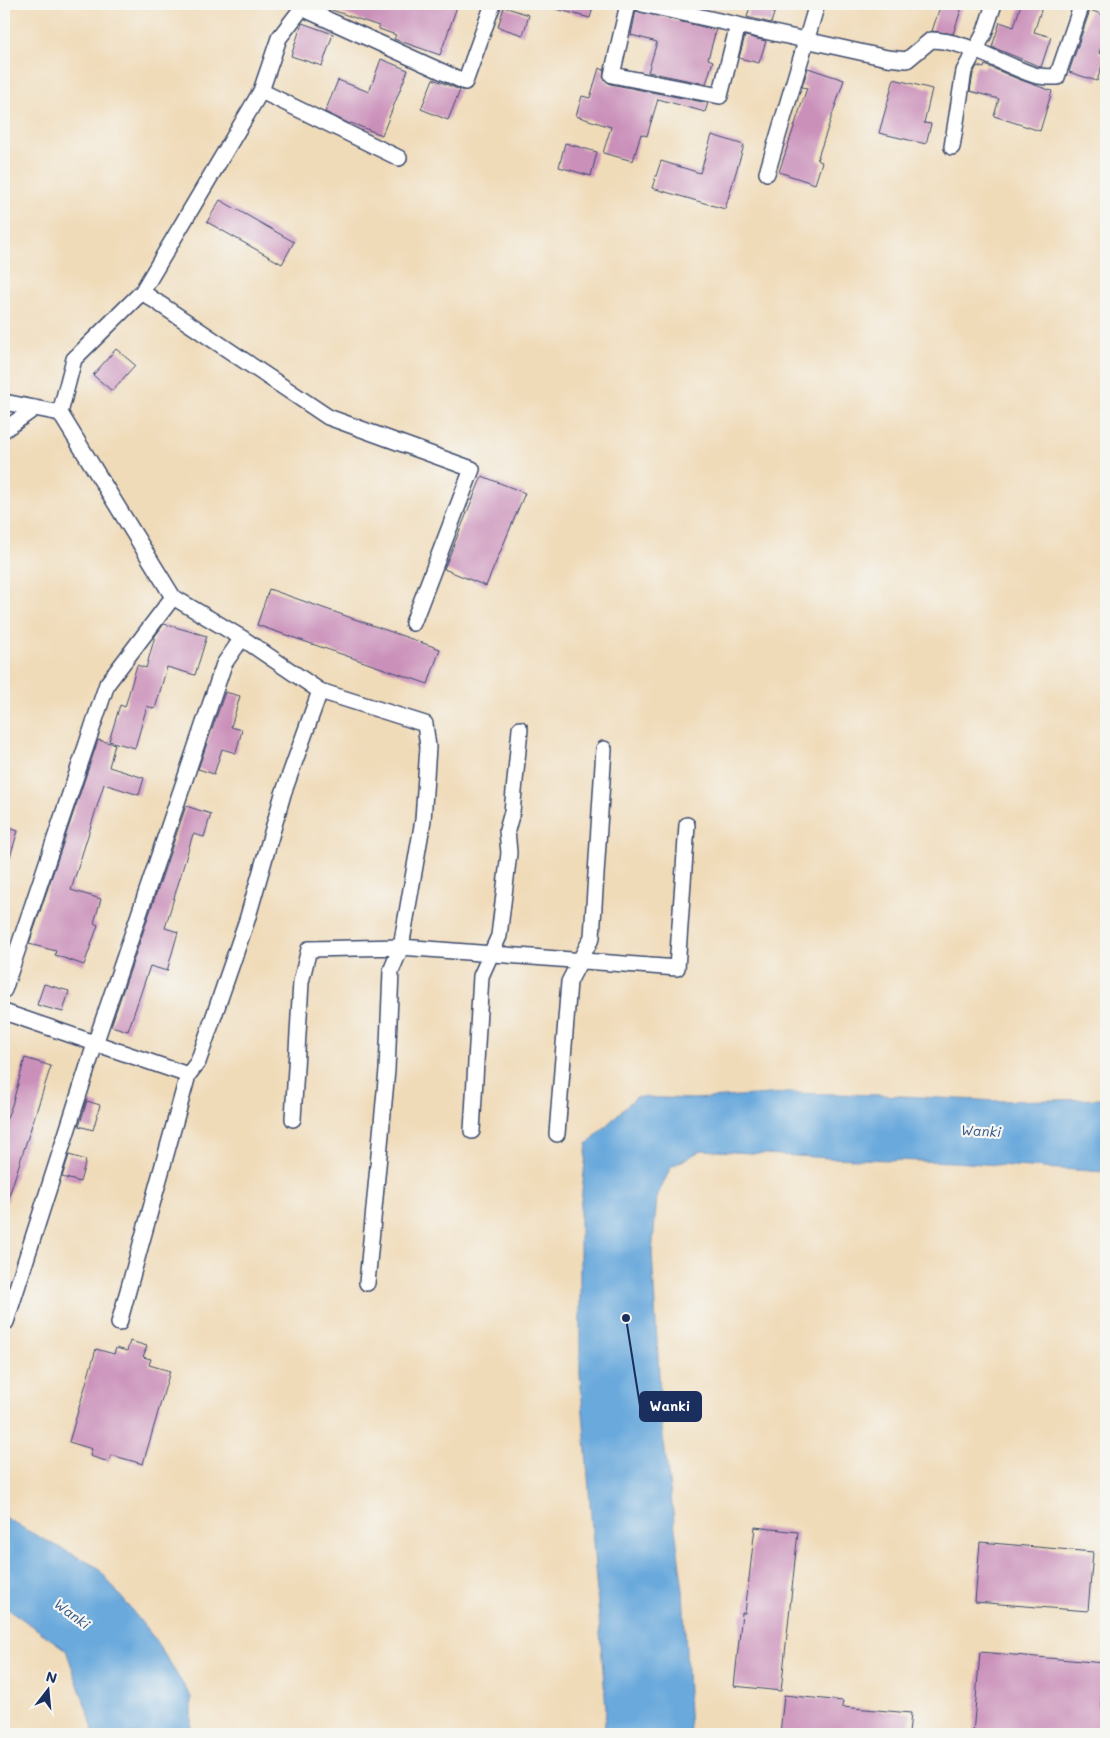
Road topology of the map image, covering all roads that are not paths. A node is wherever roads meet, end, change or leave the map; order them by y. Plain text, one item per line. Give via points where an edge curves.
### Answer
1 (493, 4) edge
2 (628, 4) edge
3 (638, 4) edge
4 (642, 4) edge
5 (817, 4) edge
6 (994, 4) edge
7 (1082, 4) edge
8 (302, 6) edge
9 (738, 25) junction
10 (806, 39) junction
11 (974, 51) junction
12 (260, 91) junction
13 (952, 147) dead end
14 (399, 158) dead end
15 (767, 173) dead end
16 (142, 292) junction
17 (4, 402) edge
18 (35, 408) junction
19 (60, 413) junction
20 (4, 430) edge
21 (173, 597) junction
22 (414, 623) dead end
23 (242, 638) junction
24 (320, 691) junction
25 (520, 729) dead end
26 (604, 749) dead end
27 (687, 825) dead end
28 (400, 947) junction
29 (490, 954) junction
30 (579, 962) junction
31 (4, 990) edge
32 (4, 1012) edge
33 (95, 1044) junction
34 (188, 1075) junction
35 (293, 1119) dead end
36 (472, 1131) dead end
37 (557, 1134) dead end
38 (366, 1283) dead end
39 (6, 1322) dead end
40 (118, 1323) dead end

1 - 8 street via 465,82
2 - 3 street
2 - 9 street via 612,75 720,96
4 - 9 street
5 - 10 street
6 - 11 street via 984,34
7 - 11 street via 1057,77 1036,76
8 - 12 street via 279,38
9 - 10 street
10 - 11 street via 907,60 930,40
10 - 15 street
11 - 13 street via 964,71
12 - 14 street
12 - 16 street
16 - 19 street via 74,359
16 - 22 street via 328,417 472,469
17 - 18 street
18 - 19 street
18 - 20 street
19 - 21 street
21 - 23 street
21 - 31 street via 106,684
23 - 24 street
23 - 33 street via 224,664
24 - 28 street via 425,724 428,747 423,820
24 - 34 street via 283,794 247,920 198,1062
25 - 29 street via 512,812 507,830 509,854 499,936
26 - 30 street via 592,937
27 - 30 street via 677,968
28 - 29 street
28 - 35 street via 309,949 300,982
28 - 38 street via 391,971 387,1070
29 - 30 street
29 - 36 street via 481,976
30 - 37 street via 569,982
32 - 33 street
33 - 34 street
33 - 39 street
34 - 40 street

